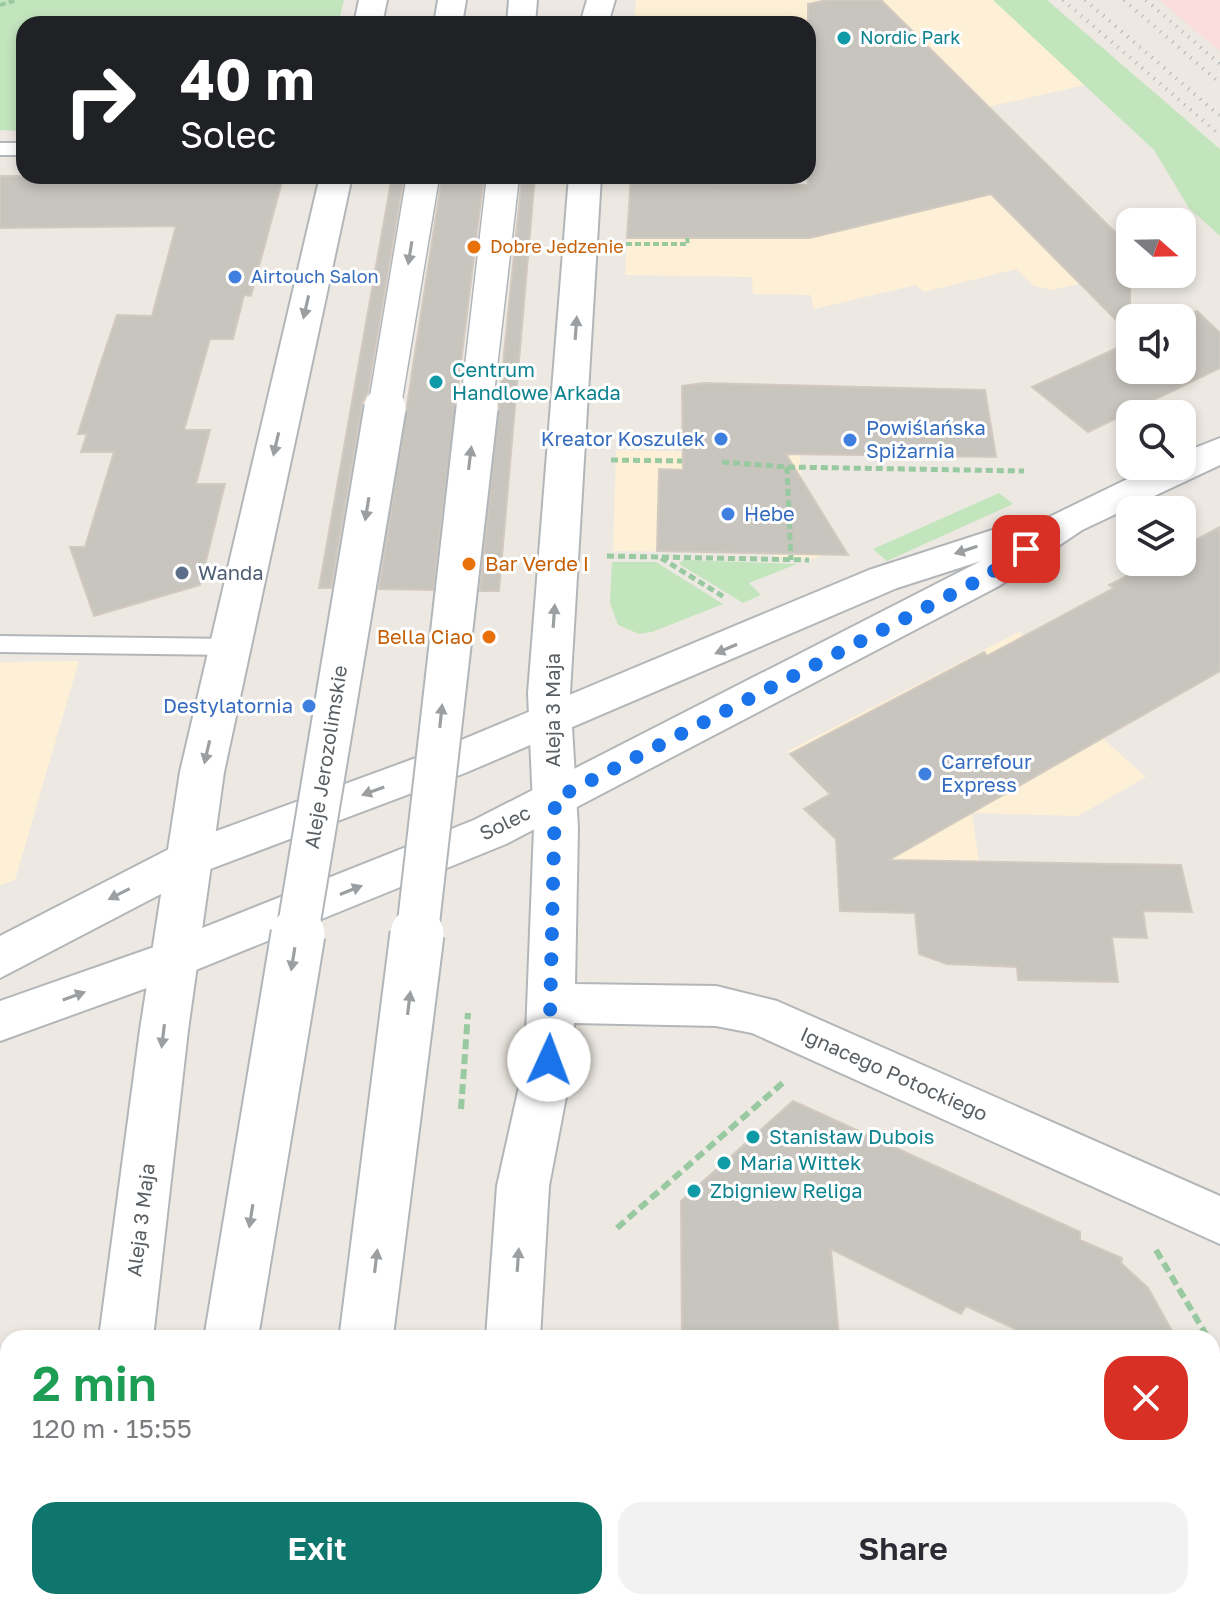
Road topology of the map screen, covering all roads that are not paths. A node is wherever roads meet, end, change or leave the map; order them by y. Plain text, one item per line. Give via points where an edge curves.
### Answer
1 (334, 184) edge
2 (422, 184) edge
3 (502, 184) edge
4 (584, 184) edge
5 (1220, 450) edge
6 (1068, 521) junction
7 (0, 644) edge
8 (231, 647) junction
9 (550, 721) junction
10 (555, 799) junction
11 (189, 859) junction
12 (0, 959) edge
13 (174, 959) junction
14 (551, 1003) junction
15 (0, 1021) edge
16 (1220, 1221) edge
17 (127, 1330) edge
18 (232, 1330) edge
19 (367, 1330) edge
20 (514, 1330) edge

1 -> 8 street, Aleja 3 Maja
2 -> 18 street, Aleje Jerozolimskie, bridge
19 -> 3 street, bridge
9 -> 4 street, Aleja 3 Maja
5 - 6 street, Solec
6 -> 9 street, Solec via 883,579
6 - 10 street, Solec via 985,577
7 - 8 lane
8 -> 11 street, Aleja 3 Maja via 202,772
9 - 10 street, Aleja 3 Maja
9 -> 11 street, Solec
13 -> 10 street, Solec via 476,838
10 - 14 street, Aleja 3 Maja
11 -> 12 street, Solec
11 - 13 street, Aleja 3 Maja
15 -> 13 street, Solec
13 -> 17 street, Aleja 3 Maja
14 - 16 street, Ignacego Potockiego via 716,1006 760,1015
20 -> 14 street, Aleja 3 Maja via 523,1186 549,1060

